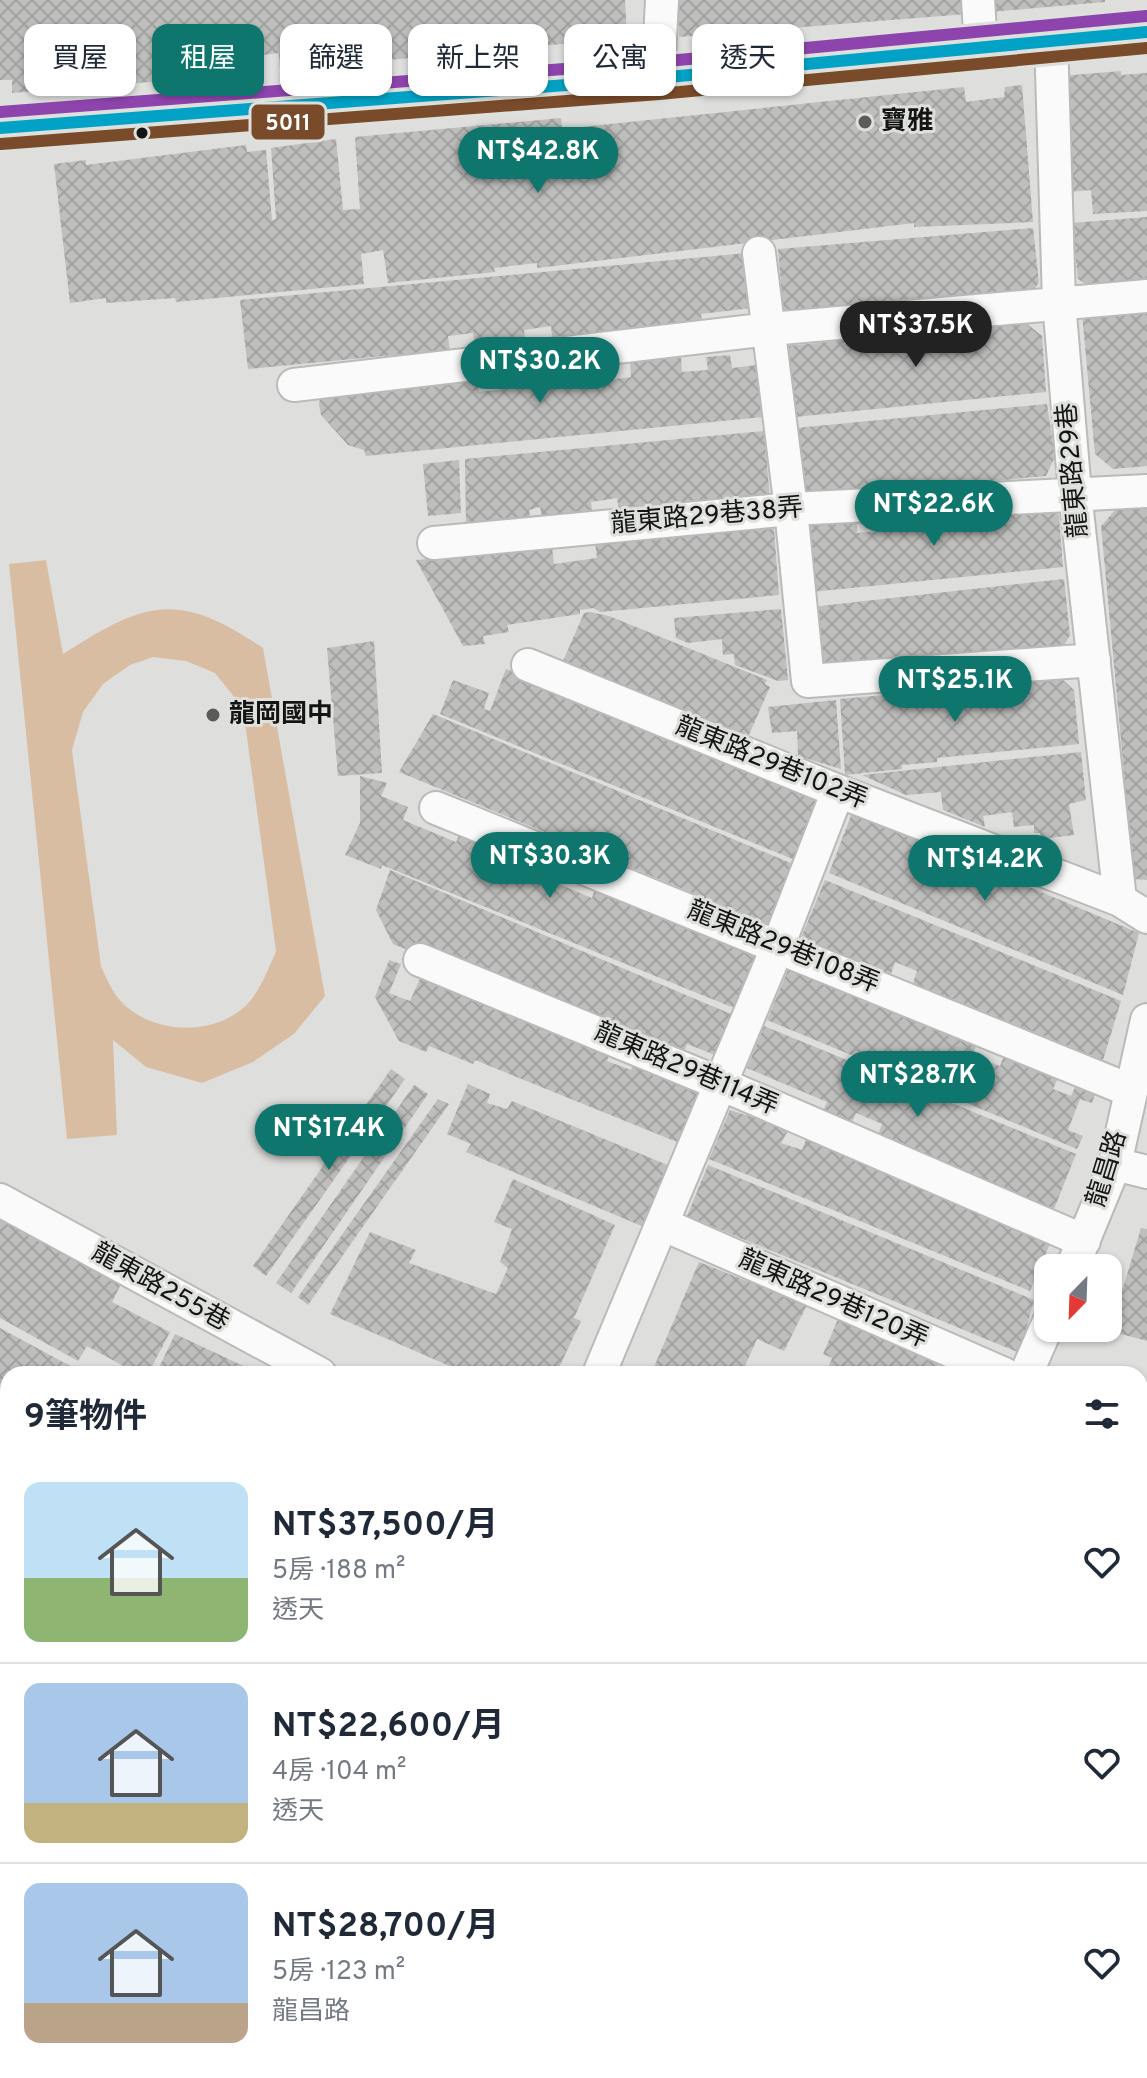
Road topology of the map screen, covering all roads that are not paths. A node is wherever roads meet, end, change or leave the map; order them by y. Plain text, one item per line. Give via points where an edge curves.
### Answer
1 (662, 0) edge
2 (978, 0) edge
3 (661, 24) edge
4 (1147, 32) edge
5 (1051, 38) junction
6 (981, 47) junction
7 (676, 76) edge
8 (564, 85) edge
9 (0, 128) edge
10 (759, 253) dead end
11 (1147, 296) edge
12 (1059, 302) junction
13 (770, 329) junction
14 (294, 385) dead end
15 (1147, 491) edge
16 (1075, 493) junction
17 (791, 509) junction
18 (434, 543) dead end
19 (1094, 660) junction
20 (528, 665) dead end
21 (838, 791) junction
22 (436, 808) dead end
23 (1134, 908) edge
24 (778, 946) junction
25 (420, 960) dead end
26 (1147, 1020) edge
27 (721, 1084) junction
28 (1129, 1090) junction
29 (1115, 1164) junction
30 (1147, 1172) edge
31 (0, 1200) edge
32 (662, 1224) junction
33 (1078, 1254) edge
34 (1040, 1342) edge
35 (305, 1366) edge
36 (602, 1366) edge
37 (986, 1366) edge
38 (1030, 1366) edge

1 - 3 street
2 - 6 street
4 - 5 street
5 - 6 street
5 - 12 street, 龍東路29巷
6 - 7 street
8 - 9 street
10 - 13 street
11 - 12 street
12 - 13 street
12 - 16 street, 龍東路29巷
13 - 14 street
13 - 17 street
15 - 16 street, 龍東路29巷38弄
16 - 17 street, 龍東路29巷38弄
16 - 19 street, 龍東路29巷
17 - 18 street, 龍東路29巷38弄
17 - 19 street via 808,681
19 - 23 street, 龍東路29巷
20 - 21 street, 龍東路29巷102弄
21 - 23 street, 龍東路29巷102弄
21 - 24 street
22 - 24 street, 龍東路29巷108弄
24 - 27 street
24 - 28 street, 龍東路29巷108弄
25 - 27 street, 龍東路29巷114弄
26 - 28 street, 龍昌路
27 - 32 street
27 - 33 street, 龍東路29巷114弄
28 - 29 street, 龍昌路
29 - 30 street
29 - 33 street, 龍昌路
31 - 35 street, 龍東路255巷
32 - 36 street
32 - 37 street, 龍東路29巷120弄
34 - 38 street

